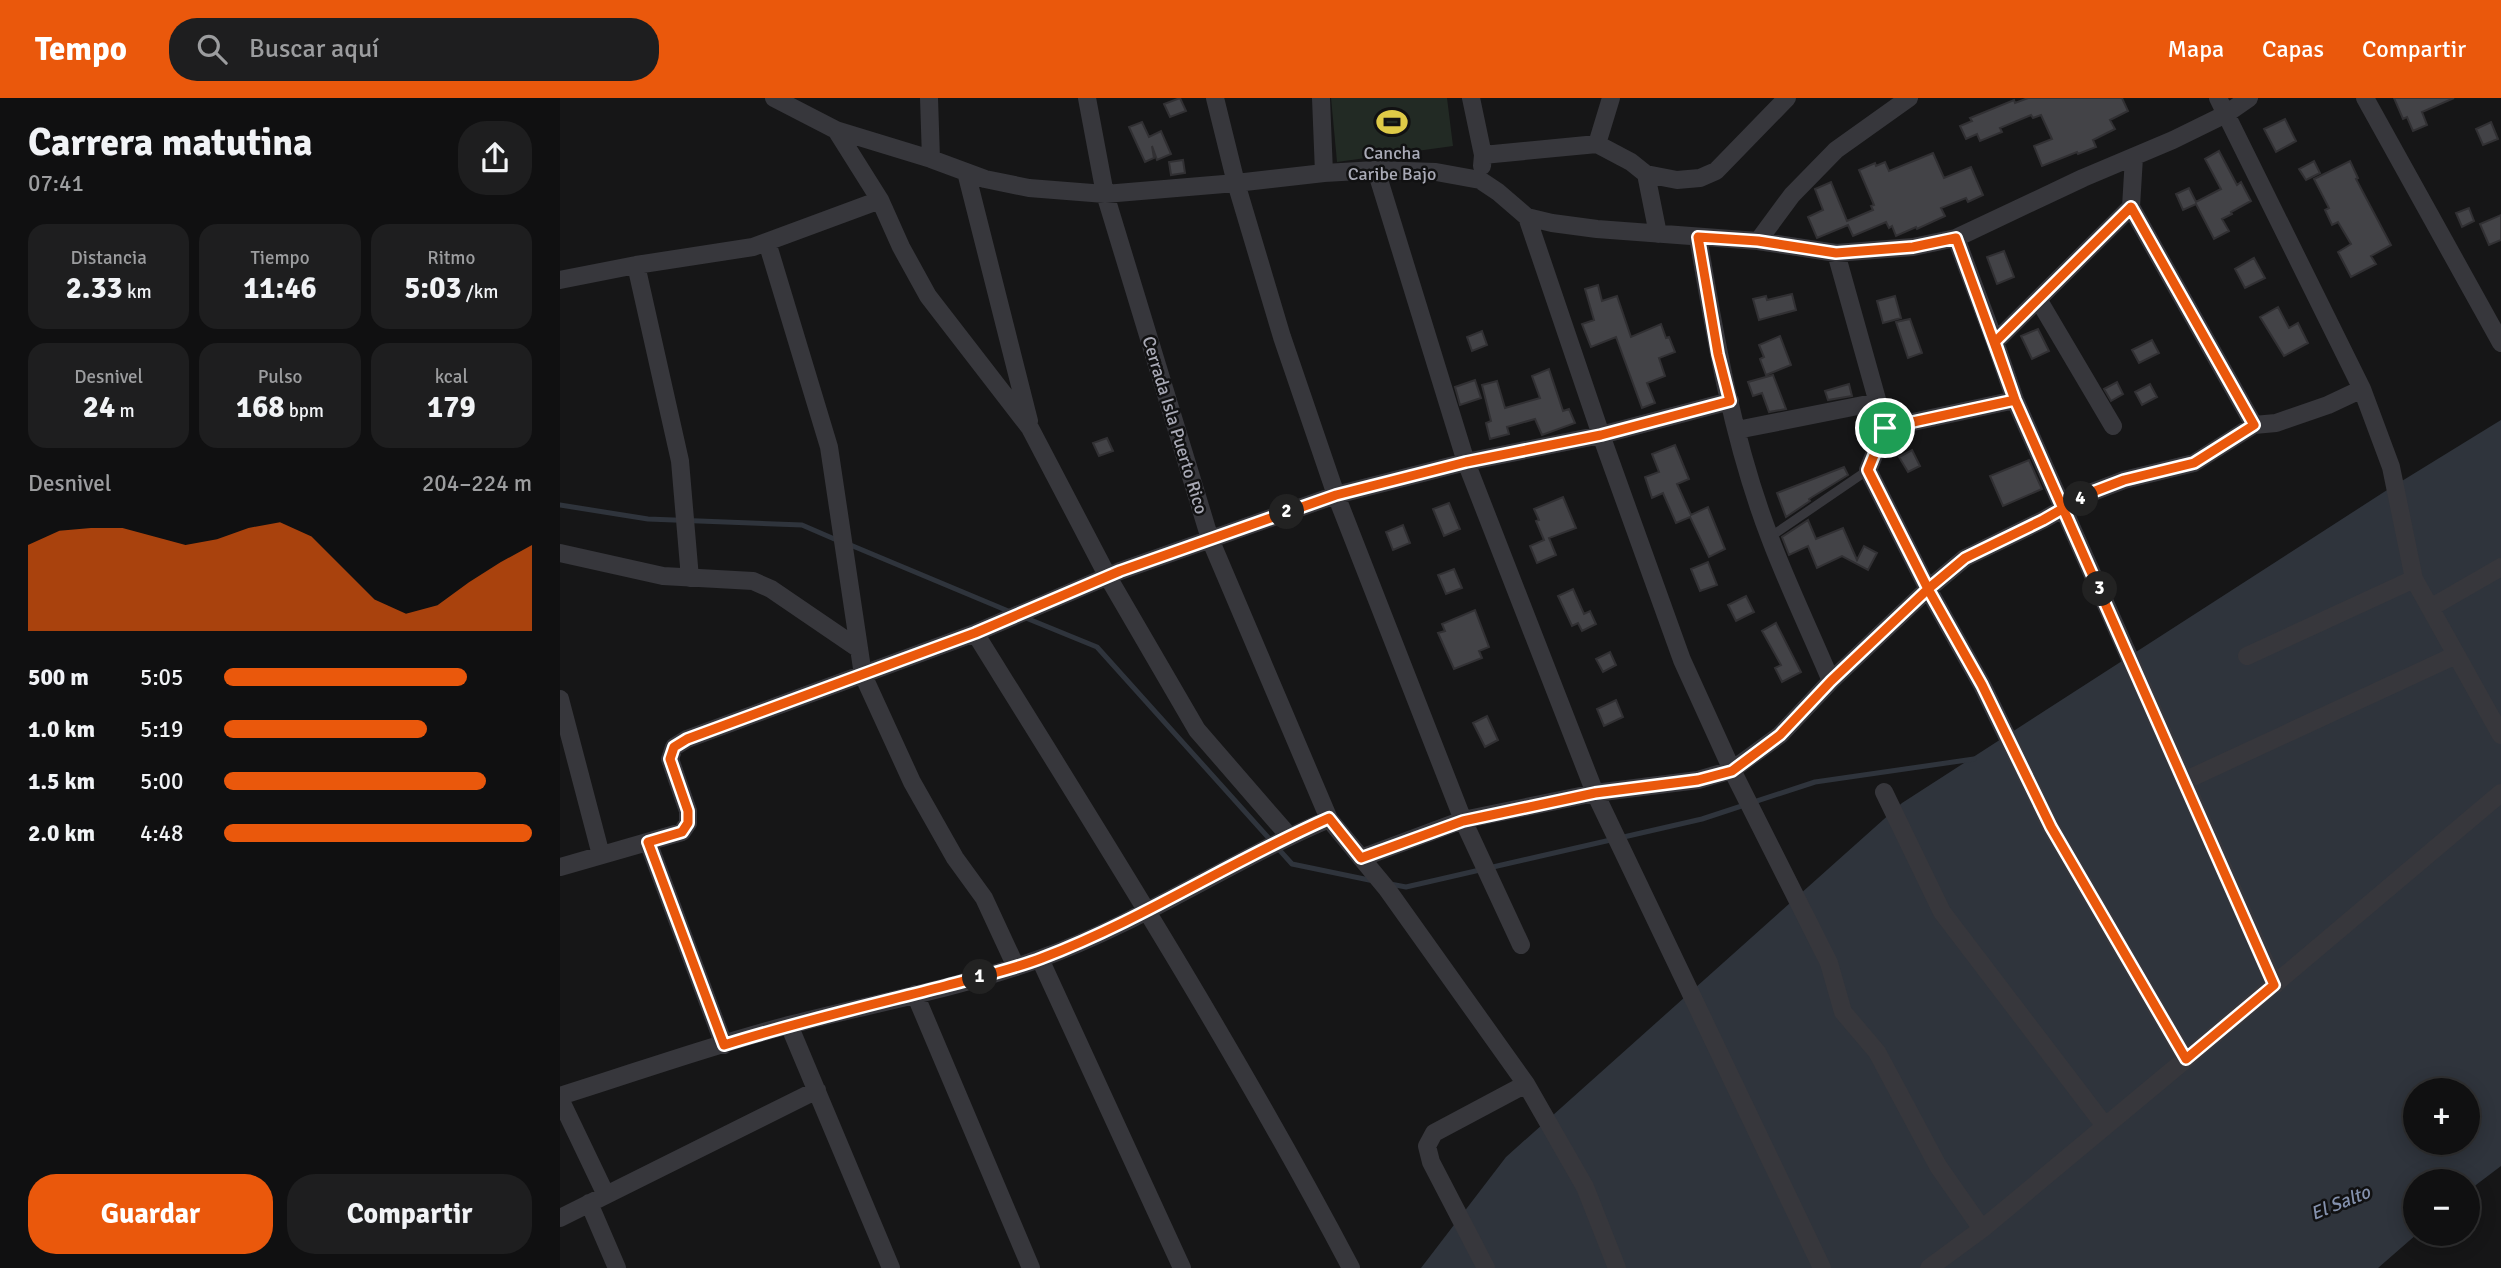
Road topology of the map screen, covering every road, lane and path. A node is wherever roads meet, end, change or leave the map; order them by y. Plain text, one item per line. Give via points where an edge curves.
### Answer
1 (774, 98) edge
2 (929, 98) edge
3 (1087, 98) edge
4 (1215, 98) edge
5 (1321, 98) edge
6 (1471, 98) edge
7 (1611, 98) edge
8 (1787, 98) edge
9 (1909, 98) edge
10 (2249, 98) edge
11 (2365, 98) edge
12 (2222, 106) edge
13 (836, 130) junction
14 (1597, 144) junction
15 (1483, 155) junction
16 (2134, 157) junction
17 (931, 159) junction
18 (1376, 170) junction
19 (966, 172) junction
20 (1324, 173) junction
21 (1646, 174) junction
22 (1480, 180) junction
23 (1236, 183) junction
24 (1105, 194) junction
25 (880, 200) junction
26 (2131, 207) junction
27 (1527, 217) junction
28 (1658, 234) junction
29 (1698, 237) junction
30 (1956, 238) junction
31 (1758, 241) junction
32 (767, 242) junction
33 (1836, 253) junction
34 (636, 265) junction
35 (560, 281) edge
36 (2038, 299) junction
37 (1995, 342) junction
38 (2501, 343) edge
39 (2362, 389) junction
40 (2015, 400) junction
41 (1730, 401) junction
42 (1878, 402) junction
43 (2254, 425) junction
44 (2113, 426) dead end
45 (1030, 428) junction
46 (1885, 428) junction
47 (1737, 430) junction
48 (1601, 435) junction
49 (1466, 462) junction
50 (1868, 470) junction
51 (1336, 495) junction
52 (2064, 508) junction
53 (1770, 537) junction
54 (1210, 539) junction
55 (560, 553) edge
56 (2501, 567) edge
57 (1108, 577) junction
58 (690, 578) junction
59 (2414, 579) junction
60 (1928, 589) junction
61 (2430, 608) junction
62 (975, 633) junction
63 (859, 649) junction
64 (2456, 655) junction
65 (2247, 656) dead end
66 (863, 675) junction
67 (1831, 681) junction
68 (560, 699) edge
69 (2501, 736) edge
70 (1732, 771) junction
71 (2184, 781) junction
72 (1884, 792) dead end
73 (1595, 793) junction
74 (2501, 793) edge
75 (1329, 818) junction
76 (1463, 821) junction
77 (1289, 836) junction
78 (648, 842) junction
79 (601, 855) junction
80 (1361, 858) junction
81 (560, 867) edge
82 (1147, 909) junction
83 (1521, 945) dead end
84 (1040, 959) junction
85 (1016, 967) junction
86 (2274, 985) junction
87 (915, 994) junction
88 (789, 1025) junction
89 (724, 1045) junction
90 (2186, 1059) junction
91 (1526, 1084) junction
92 (817, 1090) junction
93 (560, 1098) edge
94 (2105, 1126) junction
95 (606, 1195) junction
96 (589, 1203) junction
97 (560, 1218) edge
98 (1982, 1229) junction
99 (617, 1268) edge
100 (891, 1268) edge
101 (1031, 1268) edge
102 (1182, 1268) edge
103 (1351, 1268) edge
104 (1486, 1268) edge
105 (1617, 1268) edge
106 (1822, 1268) edge
107 (1929, 1268) edge

1 - 13 street
2 - 17 street
3 - 24 street, Cerrada Isla Puerto Rico
4 - 23 street
5 - 20 street
6 - 15 street
7 - 14 street
8 - 21 street via 1716,171 1677,180
9 - 31 street via 1836,150 1792,195
10 - 12 street
11 - 38 street
12 - 16 street
12 - 39 street
13 - 17 street
13 - 25 street
14 - 15 street
14 - 21 street
15 - 22 street
16 - 26 street
16 - 30 street
17 - 19 street
18 - 20 street
18 - 22 street via 1436,172
18 - 49 street
19 - 24 street via 1029,188
19 - 45 street
20 - 23 street
21 - 28 street
22 - 27 street
23 - 24 street
23 - 51 street
24 - 54 street, Cerrada Isla Puerto Rico
25 - 32 street
25 - 45 street via 928,296
26 - 36 street
26 - 43 street
27 - 28 street
27 - 48 street
28 - 29 street
29 - 31 street
29 - 41 street
30 - 33 street via 1913,247
30 - 37 street
31 - 33 street
32 - 34 street
32 - 63 street via 829,447
33 - 42 street
34 - 35 street
34 - 58 street via 680,461
36 - 37 street
36 - 44 street
37 - 40 street
39 - 43 street via 2276,423
39 - 59 street via 2391,467
40 - 46 street
40 - 52 street
41 - 47 street
41 - 48 street
42 - 46 street
42 - 47 street
43 - 52 street via 2194,463 2124,480
45 - 57 street
46 - 50 street
47 - 53 street
48 - 49 street
48 - 70 street via 1682,660
49 - 51 street
49 - 73 street
50 - 53 lane
50 - 60 street
51 - 54 street
51 - 76 street
52 - 60 street via 1965,558
52 - 71 street
53 - 67 street
54 - 57 street
54 - 75 street, Cerrada Isla Puerto Rico
55 - 58 street
56 - 61 street
57 - 62 street
57 - 77 street via 1197,730
58 - 63 street via 753,581
59 - 61 street
59 - 65 street
60 - 67 street
60 - 90 street via 1982,685 2051,827
61 - 64 street
62 - 66 street
62 - 82 street
63 - 66 street
64 - 69 street
64 - 71 street
66 - 78 street via 674,747 670,759 688,823 682,832
66 - 85 street via 912,782 955,858 984,898
67 - 70 street via 1780,735
68 - 79 street
70 - 73 street
70 - 98 street via 1829,962 1843,1012 1877,1052 1938,1166
71 - 86 street
72 - 94 street via 1942,912
73 - 76 street
73 - 106 street
74 - 86 street
75 - 77 street
75 - 80 street, Cerrada Isla Puerto Rico
76 - 80 street
76 - 83 street
77 - 82 street
78 - 79 street
78 - 89 street
79 - 81 street
80 - 91 street, Cerrada Isla Puerto Rico
82 - 84 street via 1103,934
82 - 103 street
84 - 85 street
84 - 102 street
85 - 87 street
86 - 90 street
87 - 88 street
87 - 101 street
88 - 89 street
88 - 92 street
89 - 93 street
90 - 94 street
91 - 104 street via 1434,1133 1427,1146
91 - 105 street, Cerrada Isla Puerto Rico via 1585,1187
92 - 95 street
92 - 100 street
93 - 95 street
94 - 98 street
95 - 96 street
96 - 97 street
96 - 99 street
98 - 107 street

